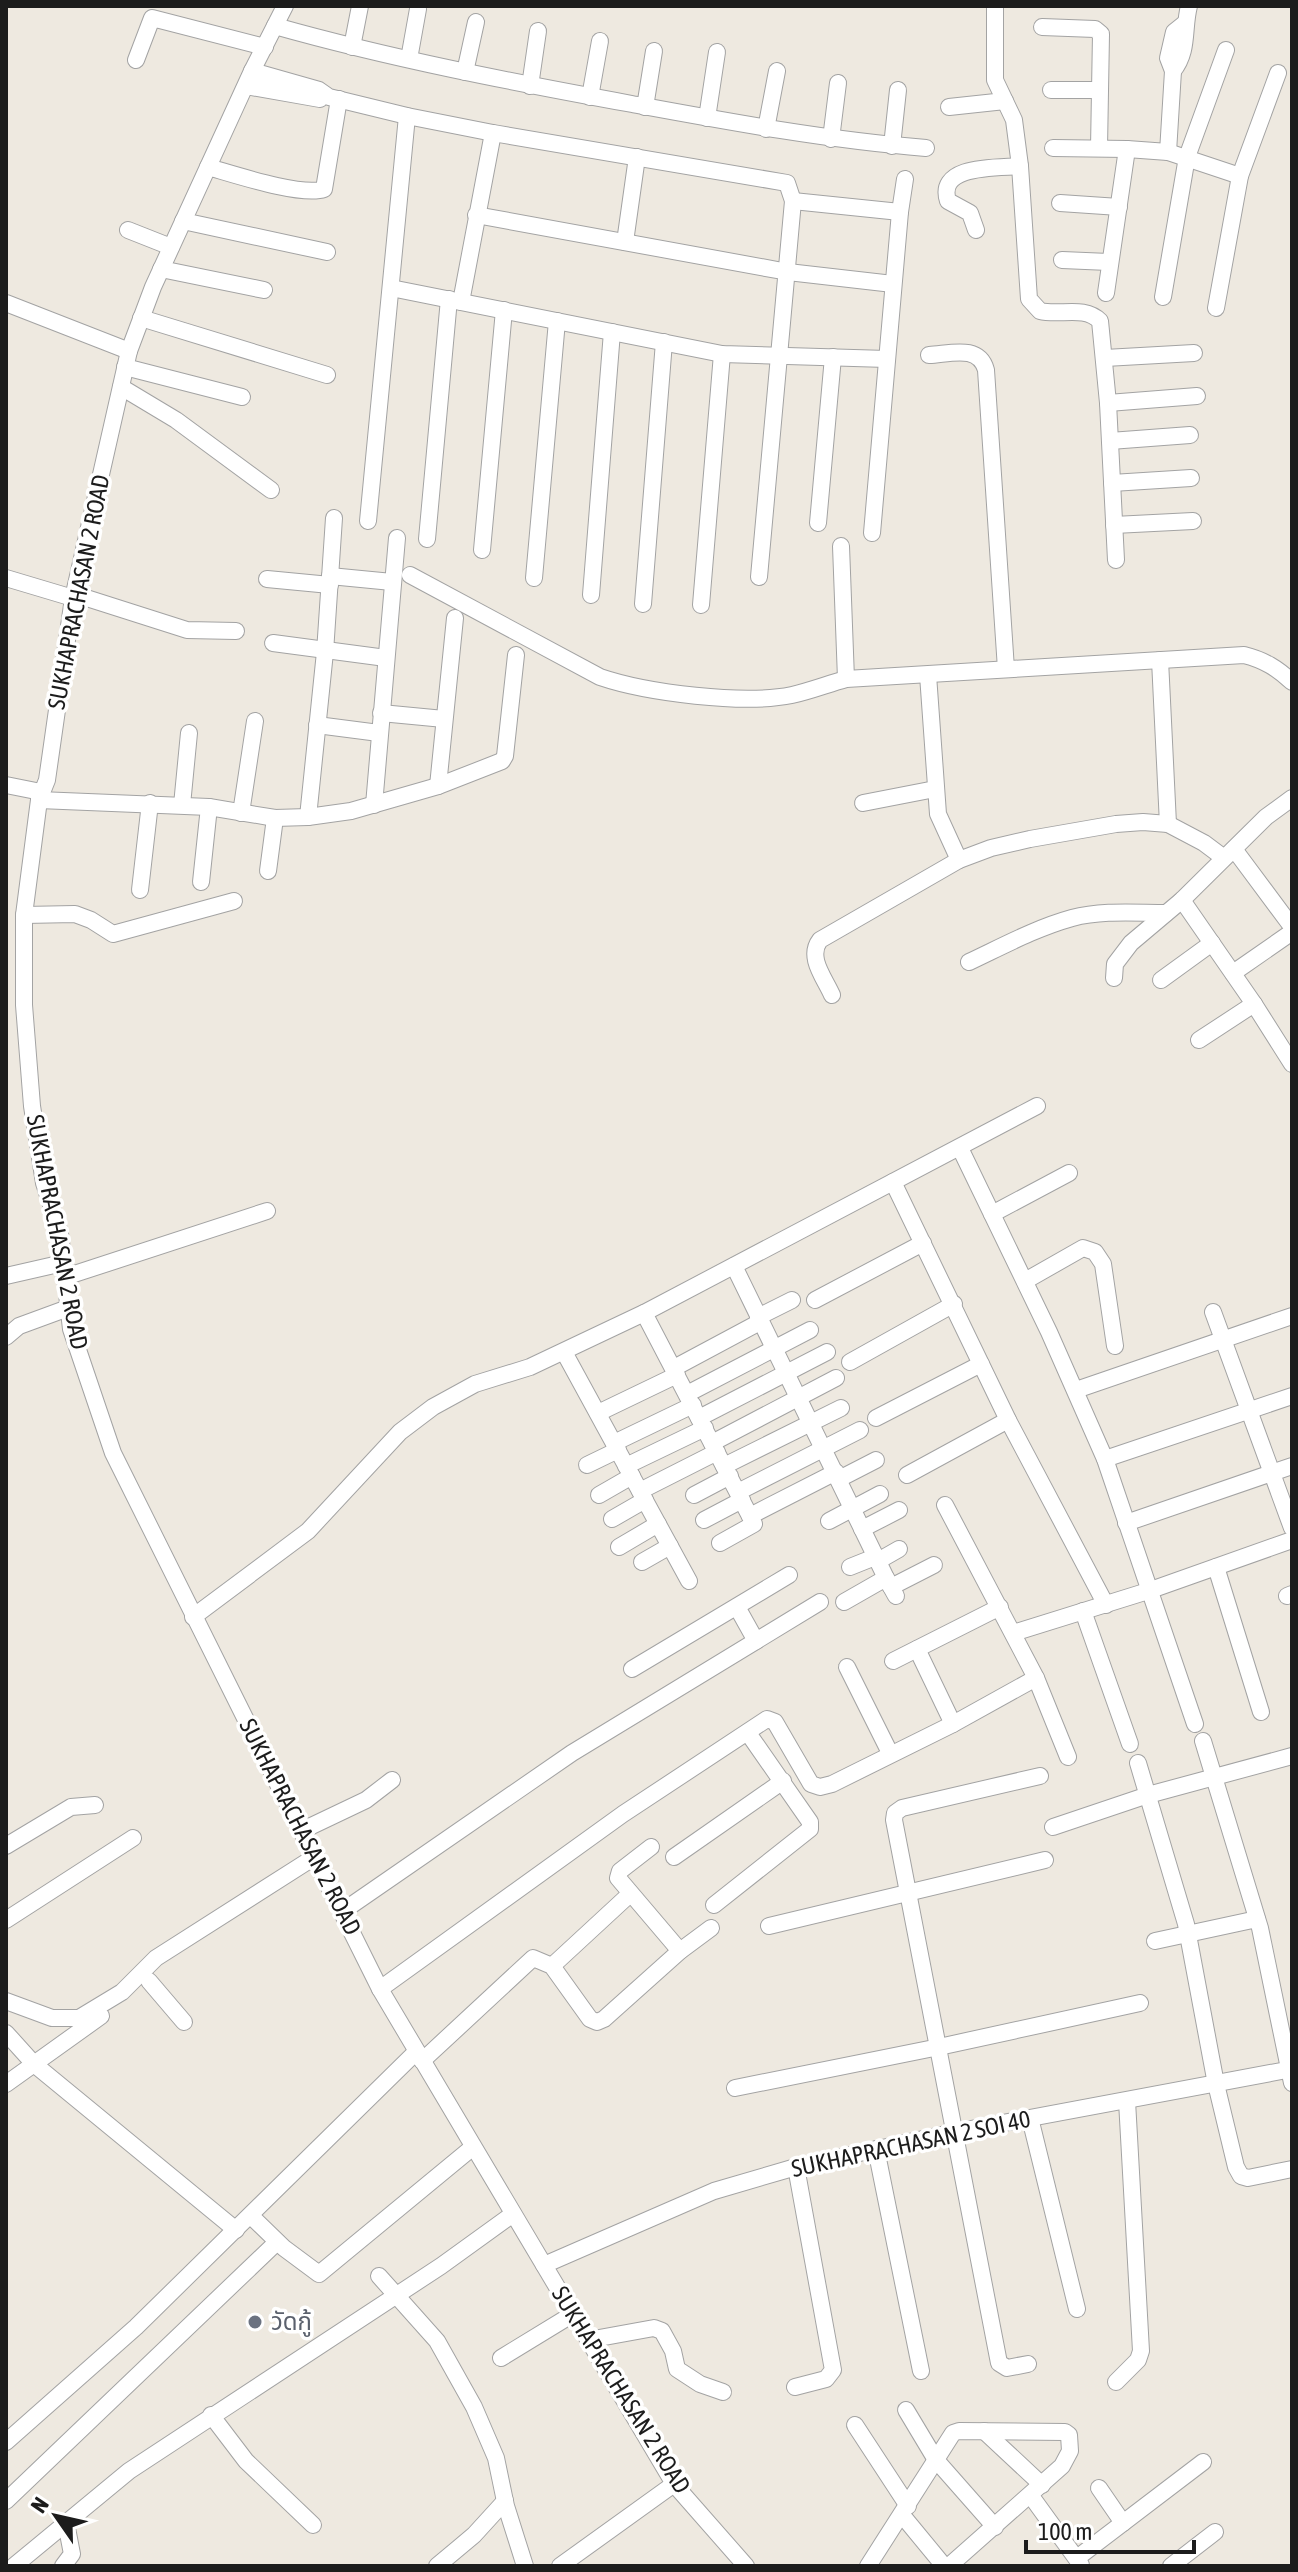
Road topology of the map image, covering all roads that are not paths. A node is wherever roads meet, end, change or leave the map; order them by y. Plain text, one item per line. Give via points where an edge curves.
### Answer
1 (285, 6) edge
2 (360, 6) edge
3 (995, 6) edge
4 (1189, 6) edge
5 (418, 9) dead end
6 (476, 22) dead end
7 (275, 26) junction
8 (1042, 27) dead end
9 (538, 31) dead end
10 (600, 41) dead end
11 (265, 47) junction
12 (352, 47) junction
13 (1226, 50) dead end
14 (654, 51) dead end
15 (717, 52) dead end
16 (409, 59) junction
17 (136, 60) dead end
18 (777, 71) dead end
19 (465, 72) junction
20 (1278, 73) dead end
21 (249, 78) junction
22 (838, 83) dead end
23 (530, 86) junction
24 (898, 90) dead end
25 (1051, 90) dead end
26 (1099, 90) junction
27 (590, 97) junction
28 (334, 98) junction
29 (1005, 101) junction
30 (645, 107) junction
31 (949, 107) dead end
32 (407, 116) junction
33 (707, 118) junction
34 (766, 129) junction
35 (493, 133) junction
36 (831, 139) junction
37 (892, 146) junction
38 (926, 148) dead end
39 (1053, 148) dead end
40 (1099, 148) junction
41 (1127, 149) junction
42 (1168, 152) junction
43 (637, 157) junction
44 (1187, 157) junction
45 (1020, 166) junction
46 (208, 167) junction
47 (1240, 176) junction
48 (905, 179) dead end
49 (793, 201) junction
50 (1060, 203) dead end
51 (1119, 207) junction
52 (900, 212) junction
53 (476, 215) junction
54 (183, 221) junction
55 (128, 230) dead end
56 (976, 230) dead end
57 (625, 242) junction
58 (171, 247) junction
59 (327, 252) dead end
60 (1062, 260) dead end
61 (1109, 262) junction
62 (161, 269) junction
63 (788, 272) junction
64 (893, 284) junction
65 (391, 288) junction
66 (264, 290) dead end
67 (1106, 293) dead end
68 (1163, 297) dead end
69 (455, 300) junction
70 (6, 303) edge
71 (1216, 308) dead end
72 (504, 310) junction
73 (141, 318) junction
74 (557, 321) junction
75 (612, 332) junction
76 (664, 342) junction
77 (1194, 353) dead end
78 (722, 354) junction
79 (929, 355) dead end
80 (777, 356) junction
81 (833, 357) junction
82 (1105, 358) junction
83 (127, 359) junction
84 (887, 359) junction
85 (327, 375) dead end
86 (121, 387) junction
87 (1197, 396) dead end
88 (242, 397) dead end
89 (1108, 403) junction
90 (1190, 435) dead end
91 (1110, 441) junction
92 (1191, 478) dead end
93 (1112, 483) junction
94 (271, 490) dead end
95 (334, 518) dead end
96 (368, 521) dead end
97 (1193, 521) dead end
98 (818, 523) dead end
99 (1114, 525) junction
100 (872, 533) dead end
101 (397, 538) dead end
102 (427, 539) dead end
103 (841, 546) dead end
104 (482, 550) dead end
105 (1116, 560) dead end
106 (410, 575) dead end
107 (759, 577) dead end
108 (6, 578) edge
109 (534, 578) dead end
110 (267, 579) dead end
111 (330, 581) junction
112 (392, 582) junction
113 (591, 595) dead end
114 (74, 596) junction
115 (643, 604) dead end
116 (701, 605) dead end
117 (455, 618) dead end
118 (236, 631) dead end
119 (273, 643) dead end
120 (325, 652) junction
121 (516, 655) dead end
122 (386, 658) junction
123 (1160, 660) junction
124 (1006, 669) junction
125 (928, 675) junction
126 (846, 679) junction
127 (1292, 682) edge
128 (381, 713) junction
129 (444, 719) junction
130 (255, 721) dead end
131 (317, 725) junction
132 (189, 733) dead end
133 (379, 733) junction
134 (6, 785) edge
135 (438, 786) junction
136 (935, 789) junction
137 (40, 796) junction
138 (1292, 798) edge
139 (150, 803) junction
140 (863, 803) dead end
141 (182, 805) junction
142 (374, 805) junction
143 (209, 807) junction
144 (241, 813) junction
145 (308, 817) junction
146 (275, 818) junction
147 (1168, 824) junction
148 (1229, 853) junction
149 (959, 860) junction
150 (268, 871) dead end
151 (201, 882) dead end
152 (140, 890) dead end
153 (1182, 900) junction
154 (234, 901) dead end
155 (1166, 913) junction
156 (24, 915) junction
157 (1292, 930) edge
158 (1212, 943) junction
159 (969, 962) dead end
160 (1233, 973) junction
161 (1114, 978) dead end
162 (1161, 980) dead end
163 (832, 995) dead end
164 (1254, 1004) junction
165 (1285, 1038) edge
166 (1199, 1040) dead end
167 (1292, 1064) edge
168 (1037, 1106) dead end
169 (960, 1148) junction
170 (1069, 1173) dead end
171 (893, 1182) junction
172 (267, 1211) dead end
173 (992, 1214) junction
174 (923, 1243) junction
175 (734, 1266) junction
176 (64, 1270) junction
177 (6, 1276) edge
178 (1025, 1281) junction
179 (792, 1300) dead end
180 (815, 1300) dead end
181 (954, 1304) junction
182 (68, 1308) junction
183 (1213, 1312) dead end
184 (644, 1313) junction
185 (1292, 1316) edge
186 (759, 1319) junction
187 (810, 1330) dead end
188 (6, 1337) edge
189 (1223, 1340) junction
190 (1115, 1346) dead end
191 (774, 1349) junction
192 (564, 1352) junction
193 (827, 1352) dead end
194 (850, 1362) dead end
195 (981, 1364) junction
196 (676, 1372) junction
197 (786, 1373) junction
198 (836, 1378) dead end
199 (1076, 1390) junction
200 (1292, 1396) edge
201 (799, 1398) junction
202 (841, 1408) dead end
203 (1248, 1410) junction
204 (598, 1413) junction
205 (876, 1418) dead end
206 (1008, 1420) junction
207 (811, 1423) junction
208 (860, 1430) dead end
209 (708, 1435) junction
210 (616, 1446) junction
211 (824, 1448) junction
212 (1105, 1459) junction
213 (876, 1460) dead end
214 (587, 1465) dead end
215 (1292, 1466) edge
216 (1272, 1473) junction
217 (907, 1475) dead end
218 (837, 1476) junction
219 (636, 1484) junction
220 (880, 1494) dead end
221 (599, 1495) dead end
222 (694, 1495) dead end
223 (740, 1496) junction
224 (945, 1505) dead end
225 (853, 1509) junction
226 (899, 1510) dead end
227 (750, 1516) junction
228 (612, 1519) dead end
229 (704, 1520) dead end
230 (829, 1521) dead end
231 (1126, 1523) junction
232 (658, 1524) junction
233 (1292, 1528) edge
234 (862, 1529) junction
235 (1292, 1540) edge
236 (720, 1543) dead end
237 (670, 1546) junction
238 (619, 1547) dead end
239 (899, 1549) dead end
240 (877, 1559) junction
241 (642, 1562) dead end
242 (934, 1565) dead end
243 (850, 1567) dead end
244 (1216, 1567) junction
245 (789, 1575) dead end
246 (689, 1581) dead end
247 (891, 1587) junction
248 (1148, 1591) junction
249 (820, 1602) dead end
250 (844, 1602) dead end
251 (1106, 1605) junction
252 (737, 1607) junction
253 (1000, 1607) junction
254 (1083, 1611) junction
255 (193, 1617) junction
256 (1013, 1633) junction
257 (756, 1641) junction
258 (917, 1649) junction
259 (893, 1661) dead end
260 (847, 1667) dead end
261 (632, 1669) dead end
262 (1036, 1678) junction
263 (1261, 1712) dead end
264 (953, 1724) junction
265 (1195, 1724) dead end
266 (748, 1733) junction
267 (1203, 1741) dead end
268 (1130, 1744) dead end
269 (890, 1753) junction
270 (1292, 1756) edge
271 (1068, 1757) dead end
272 (1138, 1763) dead end
273 (1040, 1776) dead end
274 (1215, 1777) junction
275 (392, 1780) dead end
276 (783, 1781) junction
277 (1148, 1795) junction
278 (95, 1805) dead end
279 (1053, 1827) dead end
280 (303, 1830) junction
281 (133, 1838) dead end
282 (6, 1846) edge
283 (651, 1847) dead end
284 (316, 1856) junction
285 (674, 1857) dead end
286 (1045, 1860) dead end
287 (909, 1892) junction
288 (630, 1894) junction
289 (714, 1905) dead end
290 (343, 1911) junction
291 (1257, 1919) junction
292 (6, 1920) edge
293 (769, 1926) dead end
294 (711, 1928) dead end
295 (1188, 1933) junction
296 (1155, 1941) dead end
297 (680, 1951) junction
298 (163, 1954) junction
299 (552, 1966) junction
300 (149, 1981) junction
301 (380, 1989) junction
302 (6, 2001) edge
303 (1140, 2003) dead end
304 (184, 2022) dead end
305 (6, 2033) edge
306 (939, 2047) junction
307 (419, 2056) junction
308 (34, 2064) junction
309 (1291, 2074) edge
310 (6, 2084) edge
311 (1216, 2084) junction
312 (735, 2088) dead end
313 (1127, 2101) junction
314 (1030, 2118) junction
315 (955, 2132) junction
316 (473, 2147) junction
317 (876, 2149) junction
318 (796, 2167) junction
319 (1292, 2169) edge
320 (513, 2214) junction
321 (251, 2216) junction
322 (236, 2230) junction
323 (277, 2242) junction
324 (544, 2265) junction
325 (379, 2276) dead end
326 (395, 2295) junction
327 (1077, 2309) dead end
328 (573, 2314) junction
329 (588, 2340) junction
330 (501, 2358) dead end
331 (1028, 2364) dead end
332 (921, 2371) dead end
333 (1116, 2382) dead end
334 (795, 2387) dead end
335 (723, 2392) dead end
336 (906, 2410) dead end
337 (211, 2415) junction
338 (855, 2425) dead end
339 (984, 2431) junction
340 (6, 2442) edge
341 (936, 2460) junction
342 (1203, 2462) dead end
343 (674, 2484) junction
344 (1099, 2488) dead end
345 (1037, 2491) junction
346 (6, 2501) edge
347 (505, 2501) junction
348 (905, 2511) junction
349 (66, 2523) junction
350 (1123, 2523) junction
351 (313, 2525) dead end
352 (995, 2527) junction
353 (1215, 2532) dead end
354 (1079, 2562) edge
355 (14, 2566) edge
356 (63, 2566) edge
357 (437, 2566) edge
358 (525, 2566) edge
359 (560, 2566) edge
360 (746, 2566) edge
361 (868, 2566) edge
362 (947, 2566) edge
363 (1171, 2566) edge

1 - 7 street, SUKHAPRACHASAN 2 ROAD
2 - 12 street
3 - 29 street via 995,80
4 - 42 street via 1181,61 1173,71
5 - 16 street
6 - 19 street
7 - 11 street, SUKHAPRACHASAN 2 ROAD
7 - 12 street
8 - 26 street via 1100,31
9 - 23 street
10 - 27 street
11 - 17 street via 152,18
11 - 21 street, SUKHAPRACHASAN 2 ROAD
12 - 16 street
13 - 44 street
14 - 30 street
15 - 33 street
16 - 19 street
18 - 34 street
19 - 23 street
20 - 47 street
21 - 28 street via 314,99
21 - 46 street, SUKHAPRACHASAN 2 ROAD
22 - 36 street
23 - 27 street
24 - 37 street
25 - 26 street
26 - 40 street
27 - 30 street
28 - 32 street
28 - 46 street via 324,189 276,185
29 - 31 street
29 - 45 street via 1014,120
30 - 33 street
32 - 35 street
32 - 65 street
33 - 34 street
34 - 36 street
35 - 43 street
35 - 53 street
36 - 37 street
37 - 38 street
39 - 40 street
40 - 41 street
41 - 42 street
41 - 51 street
42 - 44 street
43 - 49 street via 781,181 790,188
43 - 57 street
44 - 47 street
44 - 68 street
45 - 56 street via 962,171 948,184 948,201 970,213
45 - 82 street via 1029,299 1040,311 1093,314 1100,321
46 - 54 street, SUKHAPRACHASAN 2 ROAD
47 - 71 street
48 - 52 street
49 - 52 street
49 - 63 street
50 - 51 street
51 - 61 street
52 - 64 street
53 - 57 street
53 - 69 street
54 - 58 street, SUKHAPRACHASAN 2 ROAD
54 - 59 street
55 - 58 street
57 - 63 street
58 - 62 street, SUKHAPRACHASAN 2 ROAD
60 - 61 street
61 - 67 street
62 - 66 street
62 - 73 street, SUKHAPRACHASAN 2 ROAD
63 - 64 street
63 - 80 street
64 - 84 street
65 - 69 street
65 - 96 street
69 - 72 street
69 - 102 street
70 - 83 street
72 - 74 street
72 - 104 street
73 - 83 street, SUKHAPRACHASAN 2 ROAD
73 - 85 street
74 - 75 street
74 - 109 street
75 - 76 street
75 - 113 street
76 - 78 street
76 - 115 street
77 - 82 street
78 - 80 street
78 - 116 street
79 - 124 street via 971,352 984,361
80 - 81 street
80 - 107 street
81 - 84 street
81 - 98 street
82 - 89 street
83 - 86 street, SUKHAPRACHASAN 2 ROAD
83 - 88 street
84 - 100 street
86 - 94 street
86 - 114 street, SUKHAPRACHASAN 2 ROAD
87 - 89 street
89 - 91 street
90 - 91 street
91 - 93 street
92 - 93 street
93 - 99 street
95 - 111 street
97 - 99 street
99 - 105 street
101 - 112 street
103 - 126 street
106 - 126 street via 621,684 731,699 790,695
108 - 114 street
110 - 111 street
111 - 112 street
111 - 120 street
112 - 122 street
114 - 118 street via 187,630
114 - 137 street, SUKHAPRACHASAN 2 ROAD via 47,780
117 - 129 street
119 - 120 street
120 - 122 street
120 - 131 street
121 - 135 street via 505,756
122 - 128 street
123 - 124 street
123 - 127 street via 1244,655 1275,667
123 - 147 street
124 - 125 street
125 - 126 street
125 - 136 street
128 - 129 street
128 - 133 street
129 - 135 street
130 - 144 street
131 - 133 street
131 - 145 street
132 - 141 street
133 - 142 street
134 - 137 street
135 - 142 street
136 - 140 street
136 - 149 street via 938,814
137 - 139 street
137 - 156 street, SUKHAPRACHASAN 2 ROAD
138 - 148 street
139 - 141 street
139 - 152 street
141 - 143 street
142 - 145 street
143 - 144 street
143 - 151 street
144 - 146 street
145 - 146 street
146 - 150 street
147 - 148 street
147 - 149 street via 1087,828
148 - 153 street
148 - 157 street
149 - 163 street via 820,940 813,955
153 - 155 street
153 - 158 street
154 - 156 street via 113,934 75,914
155 - 159 street via 1074,918
155 - 161 street via 1119,955
156 - 176 street, SUKHAPRACHASAN 2 ROAD via 32,1106
157 - 160 street
158 - 160 street
158 - 162 street
160 - 164 street
164 - 165 street
164 - 166 street
165 - 167 street
168 - 169 street
169 - 171 street
169 - 173 street
170 - 173 street
171 - 174 street
171 - 175 street
172 - 176 street
173 - 178 street
174 - 180 street
174 - 181 street
175 - 184 street
175 - 186 street
176 - 177 street
176 - 182 street, SUKHAPRACHASAN 2 ROAD
178 - 190 street via 1083,1248 1095,1252 1103,1264
178 - 199 street
179 - 186 street
181 - 194 street
181 - 195 street
182 - 188 street via 19,1326
182 - 255 street, SUKHAPRACHASAN 2 ROAD via 113,1453
183 - 189 street
184 - 192 street
184 - 196 street
185 - 189 street
186 - 191 street
186 - 196 street
187 - 191 street
189 - 199 street
189 - 203 street
191 - 197 street
191 - 209 street
192 - 204 street
192 - 255 street via 475,1384 433,1407 400,1432 308,1531
193 - 197 street
195 - 205 street
195 - 206 street
196 - 204 street
196 - 209 street
197 - 201 street
197 - 209 street
198 - 201 street
199 - 212 street
200 - 203 street
201 - 207 street
201 - 209 street
202 - 207 street
203 - 212 street
203 - 216 street
204 - 210 street
206 - 217 street
206 - 251 street
207 - 209 street
207 - 211 street
208 - 211 street
209 - 210 street
209 - 219 street
209 - 219 street
209 - 222 street
209 - 223 street
210 - 214 street
210 - 219 street
211 - 218 street
211 - 223 street
212 - 231 street
213 - 218 street
215 - 216 street
216 - 231 street
216 - 233 street
218 - 225 street
218 - 227 street
219 - 221 street
219 - 228 street
219 - 232 street
220 - 225 street
223 - 227 street
223 - 229 street
224 - 253 street
225 - 230 street
225 - 234 street
226 - 234 street
227 - 236 street via 754,1524
231 - 248 street
232 - 237 street
232 - 238 street
234 - 240 street
235 - 244 street
237 - 241 street
237 - 246 street
239 - 240 street
240 - 243 street
240 - 247 street
242 - 247 street
244 - 248 street
244 - 263 street
245 - 252 street
247 - 250 street
248 - 251 street
248 - 265 street
249 - 257 street
251 - 254 street
252 - 257 street
252 - 261 street
253 - 256 street
253 - 258 street
254 - 256 street
254 - 268 street
255 - 280 street, SUKHAPRACHASAN 2 ROAD
256 - 262 street
257 - 290 street via 572,1753
258 - 259 street
258 - 264 street
260 - 269 street
262 - 264 street
262 - 271 street
264 - 269 street
266 - 269 street via 767,1719 775,1722 811,1784 820,1787
266 - 276 street
266 - 301 street via 623,1814
267 - 274 street
270 - 274 street
272 - 277 street
273 - 287 street via 895,1813
274 - 277 street
274 - 291 street
275 - 280 street via 366,1800
276 - 285 street
276 - 289 street via 810,1829
277 - 279 street
277 - 295 street
278 - 282 street via 71,1807
280 - 284 street, SUKHAPRACHASAN 2 ROAD
281 - 292 street
283 - 288 street via 620,1871 618,1878
284 - 290 street, SUKHAPRACHASAN 2 ROAD
284 - 298 street
286 - 287 street
287 - 293 street
287 - 306 street
288 - 297 street
288 - 299 street
290 - 301 street, SUKHAPRACHASAN 2 ROAD
291 - 295 street
291 - 309 street
294 - 297 street
295 - 296 street
295 - 311 street
297 - 299 street via 597,2022
298 - 300 street
298 - 302 street via 122,1992 79,2018 52,2018
299 - 307 street via 533,1958
300 - 304 street
300 - 308 street
301 - 307 street, SUKHAPRACHASAN 2 ROAD
303 - 306 street
305 - 308 street
306 - 312 street
306 - 315 street
307 - 316 street, SUKHAPRACHASAN 2 ROAD
307 - 321 street
308 - 310 street
308 - 322 street
309 - 311 street, SUKHAPRACHASAN 2 SOI 40
311 - 313 street, SUKHAPRACHASAN 2 SOI 40
311 - 319 street via 1241,2176
313 - 314 street, SUKHAPRACHASAN 2 SOI 40
313 - 333 street via 1141,2351
314 - 315 street, SUKHAPRACHASAN 2 SOI 40
314 - 327 street
315 - 317 street, SUKHAPRACHASAN 2 SOI 40
315 - 331 street via 999,2363 1007,2368
316 - 320 street, SUKHAPRACHASAN 2 ROAD
316 - 323 street via 319,2274
317 - 318 street, SUKHAPRACHASAN 2 SOI 40
317 - 332 street
318 - 324 street, SUKHAPRACHASAN 2 SOI 40 via 714,2191
318 - 334 street via 833,2370 826,2379
320 - 324 street, SUKHAPRACHASAN 2 ROAD
320 - 326 street
321 - 322 street
321 - 323 street
322 - 340 street
323 - 346 street
324 - 328 street, SUKHAPRACHASAN 2 ROAD
325 - 326 street
326 - 337 street
326 - 347 street via 437,2341 474,2407 496,2458
328 - 329 street, SUKHAPRACHASAN 2 ROAD
328 - 330 street
329 - 335 street via 662,2331 677,2369
329 - 343 street, SUKHAPRACHASAN 2 ROAD
336 - 341 street
337 - 349 street via 129,2471
337 - 351 street via 246,2461
338 - 348 street
339 - 341 street via 953,2433
339 - 345 street
339 - 345 street via 1069,2435 1067,2460
341 - 348 street
341 - 352 street
342 - 350 street
343 - 359 street
343 - 360 street, SUKHAPRACHASAN 2 ROAD
344 - 350 street
345 - 352 street
345 - 354 street
347 - 357 street
347 - 358 street
348 - 361 street
348 - 362 street
349 - 355 street
349 - 356 street via 72,2554
350 - 354 street
352 - 362 street
353 - 363 street

